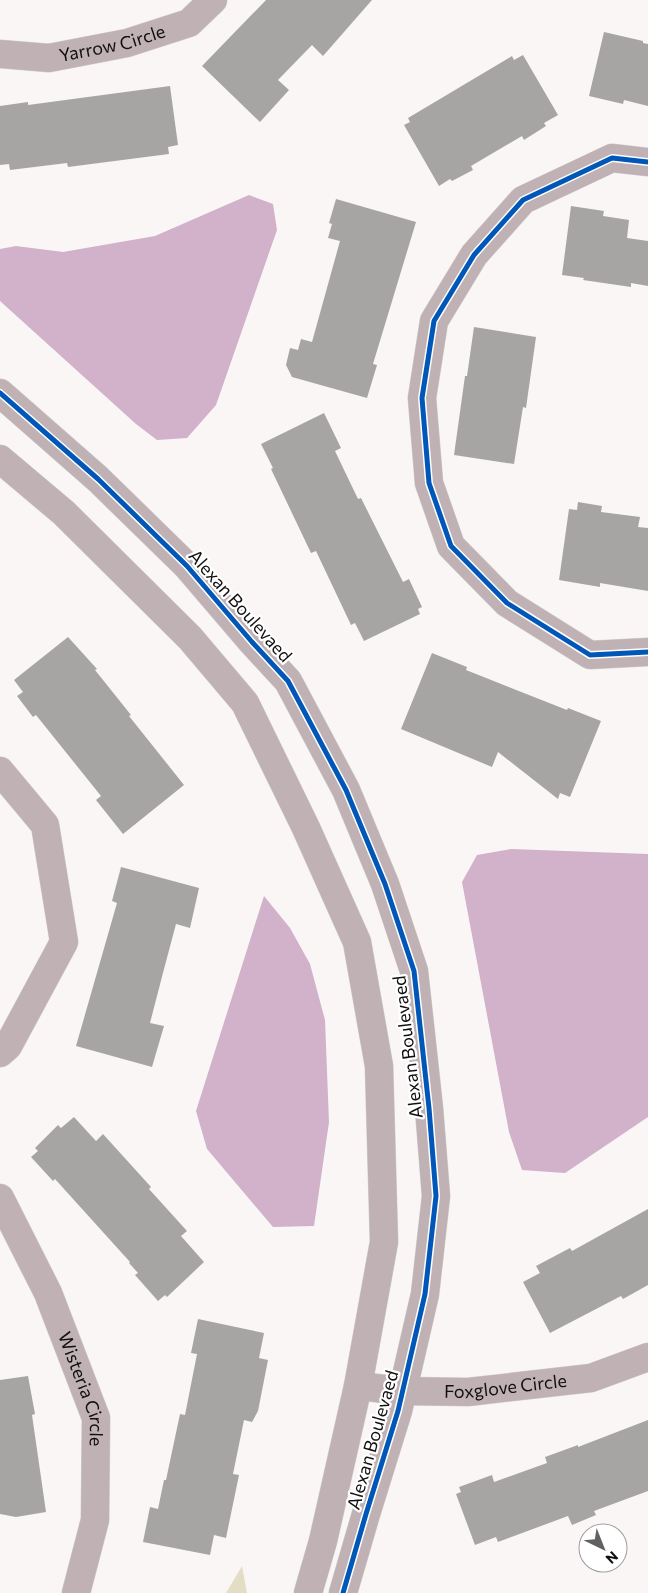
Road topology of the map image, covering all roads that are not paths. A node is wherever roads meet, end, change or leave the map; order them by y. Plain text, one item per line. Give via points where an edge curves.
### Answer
1 (213, 0) edge
2 (0, 54) edge
3 (648, 162) edge
4 (0, 393) edge
5 (0, 459) edge
6 (648, 652) edge
7 (0, 771) edge
8 (0, 1053) edge
9 (0, 1198) edge
10 (648, 1357) edge
11 (358, 1386) junction
12 (403, 1391) junction
13 (76, 1593) edge
14 (308, 1593) edge
15 (343, 1593) edge

1 - 2 street, Yarrow Circle via 189,23 127,43 49,58
3 - 6 street via 612,158 523,200 474,255 434,321 422,398 429,483 451,546 507,603 590,655
4 - 12 street, Alexan Boulevaed via 98,479 188,566 288,681 346,790 385,884 414,971 430,1108 436,1196 425,1294
5 - 11 street, Alexan Boulevaed via 64,513 190,638 245,703 357,942 379,1066 384,1242
7 - 8 street via 45,824 64,942 8,1046
9 - 13 street, Wisteria Circle via 48,1293 96,1418 95,1520
10 - 12 street, Foxglove Circle via 591,1378 468,1392
11 - 12 street, Foxglove Circle
11 - 14 street, Alexan Boulevaed
12 - 15 street, Alexan Boulevaed

